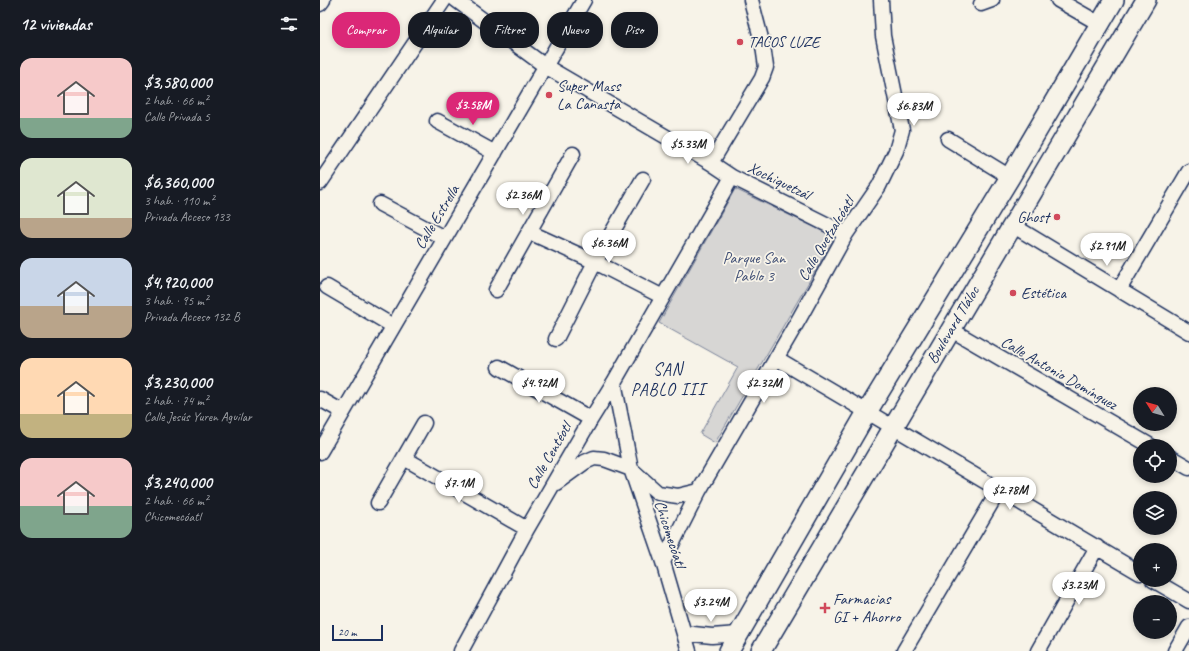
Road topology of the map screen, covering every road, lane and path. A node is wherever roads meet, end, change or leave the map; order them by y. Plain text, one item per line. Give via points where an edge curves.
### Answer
1 (323, 0) edge
2 (444, 0) edge
3 (456, 0) edge
4 (584, 0) edge
5 (751, 0) edge
6 (880, 0) edge
7 (1058, 0) edge
8 (1114, 0) edge
9 (1146, 0) edge
10 (320, 4) edge
11 (1100, 24) junction
12 (545, 66) junction
13 (437, 121) dead end
14 (948, 139) dead end
15 (495, 153) junction
16 (573, 154) dead end
17 (711, 163) junction
18 (1189, 171) edge
19 (732, 177) junction
20 (1010, 177) junction
21 (643, 179) dead end
22 (320, 184) edge
23 (380, 204) dead end
24 (1012, 225) junction
25 (529, 232) junction
26 (846, 234) junction
27 (444, 238) junction
28 (595, 262) junction
29 (327, 287) dead end
30 (496, 290) dead end
31 (1120, 290) junction
32 (663, 297) junction
33 (393, 326) junction
34 (950, 329) junction
35 (1189, 332) edge
36 (556, 339) dead end
37 (776, 358) junction
38 (499, 367) dead end
39 (614, 382) junction
40 (320, 400) edge
41 (343, 412) junction
42 (867, 412) junction
43 (590, 418) junction
44 (424, 423) dead end
45 (892, 427) junction
46 (1140, 439) edge
47 (320, 452) edge
48 (404, 458) junction
49 (1177, 461) edge
50 (1189, 468) edge
51 (631, 469) junction
52 (551, 487) junction
53 (999, 490) junction
54 (699, 491) junction
55 (378, 503) dead end
56 (527, 529) junction
57 (1097, 547) junction
58 (663, 562) junction
59 (1133, 568) edge
60 (1165, 587) edge
61 (1189, 601) edge
62 (1189, 627) edge
63 (684, 633) junction
64 (738, 634) junction
65 (461, 651) edge
66 (688, 651) edge
67 (729, 651) edge
68 (761, 651) edge
69 (904, 651) edge
70 (1038, 651) edge
71 (1175, 651) edge

1 - 10 street
2 - 22 street
3 - 12 street, Xochiquetzál
4 - 12 street, Calle Estrella
5 - 17 street via 766,67
6 - 26 street, Calle Quetzalcóatl via 883,36 902,130 896,151 879,186
7 - 11 street
8 - 11 street, Boulevard Tláloc
9 - 24 street, Boulevard Tláloc
11 - 20 street, Boulevard Tláloc
12 - 15 street, Calle Estrella
12 - 17 street, Xochiquetzál
13 - 15 street
14 - 20 street
15 - 27 street, Calle Estrella
16 - 25 street
17 - 19 street, Xochiquetzál
18 - 31 street
19 - 26 street, Xochiquetzál
19 - 32 street, Calle Centéotl
20 - 42 street, Boulevard Tláloc
21 - 28 street
23 - 27 street
24 - 31 street
24 - 34 street, Boulevard Tláloc
25 - 28 street
25 - 30 street
26 - 37 street, Calle Quetzalcóatl
27 - 33 street, Calle Estrella
28 - 32 street
28 - 36 street
29 - 33 street
31 - 35 street
32 - 39 street, Calle Centéotl
33 - 41 street, Calle Estrella
34 - 45 street, Boulevard Tláloc
34 - 46 street, Calle Antonio Domínguez
37 - 42 street
37 - 54 street, Calle Quetzalcóatl
38 - 43 street
39 - 43 street, Calle Centéotl
39 - 51 street, Chicomecóatl
40 - 41 street
41 - 47 street, Calle Estrella
42 - 45 street
42 - 64 street, Boulevard Tláloc
43 - 52 street, Calle Centéotl
44 - 48 street
45 - 53 street
45 - 68 street, Boulevard Tláloc
48 - 55 street
48 - 56 street
49 - 50 street
51 - 52 street via 594,458
51 - 54 street via 658,493 678,496
51 - 58 street, Chicomecóatl
52 - 56 street, Calle Centéotl
53 - 57 street
53 - 69 street
54 - 58 street, Calle Quetzalcóatl
56 - 65 street, Calle Centéotl
57 - 59 street
57 - 70 street
58 - 63 street, Chicomecóatl
60 - 61 street
62 - 71 street
63 - 64 street via 712,636
63 - 66 street, Chicomecóatl
64 - 67 street, Boulevard Tláloc

